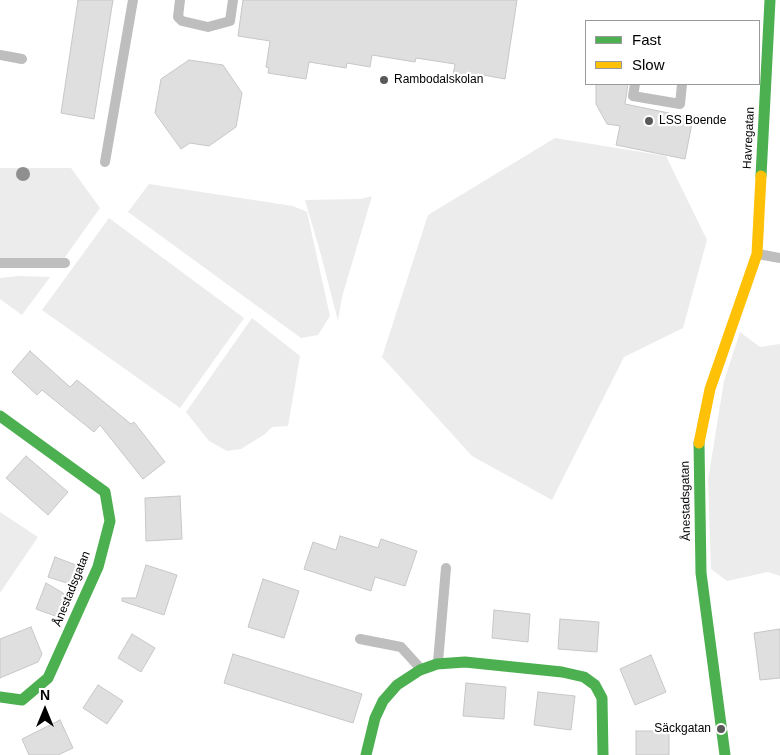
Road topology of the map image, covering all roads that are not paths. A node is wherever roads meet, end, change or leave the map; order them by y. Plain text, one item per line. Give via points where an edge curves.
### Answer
1 (133, 0) edge
2 (180, 0) edge
3 (233, 0) edge
4 (770, 0) edge
5 (0, 55) edge
6 (22, 59) dead end
7 (763, 65) edge
8 (635, 85) edge
9 (682, 85) edge
10 (105, 162) dead end
11 (757, 254) junction
12 (780, 258) edge
13 (0, 263) edge
14 (65, 263) dead end
15 (0, 416) edge
16 (446, 568) dead end
17 (360, 639) dead end
18 (437, 664) junction
19 (422, 669) junction
20 (0, 696) edge
21 (366, 755) edge
22 (603, 755) edge
23 (725, 755) edge

1 - 10 lane
2 - 3 lane via 178,17 182,21 208,26 230,21
4 - 7 street, Havregatan
5 - 6 lane
7 - 11 street, Havregatan
8 - 9 lane via 633,96 680,104
11 - 12 lane
11 - 23 street, Ånestadsgatan via 710,389 698,445 701,572
13 - 14 lane
15 - 20 street, Ånestadsgatan via 105,492 110,522 98,567 48,678 22,700
16 - 18 lane
17 - 19 lane via 401,647
18 - 19 street
18 - 22 street via 465,662 584,677 595,685 602,698
19 - 21 street via 397,685 383,701

